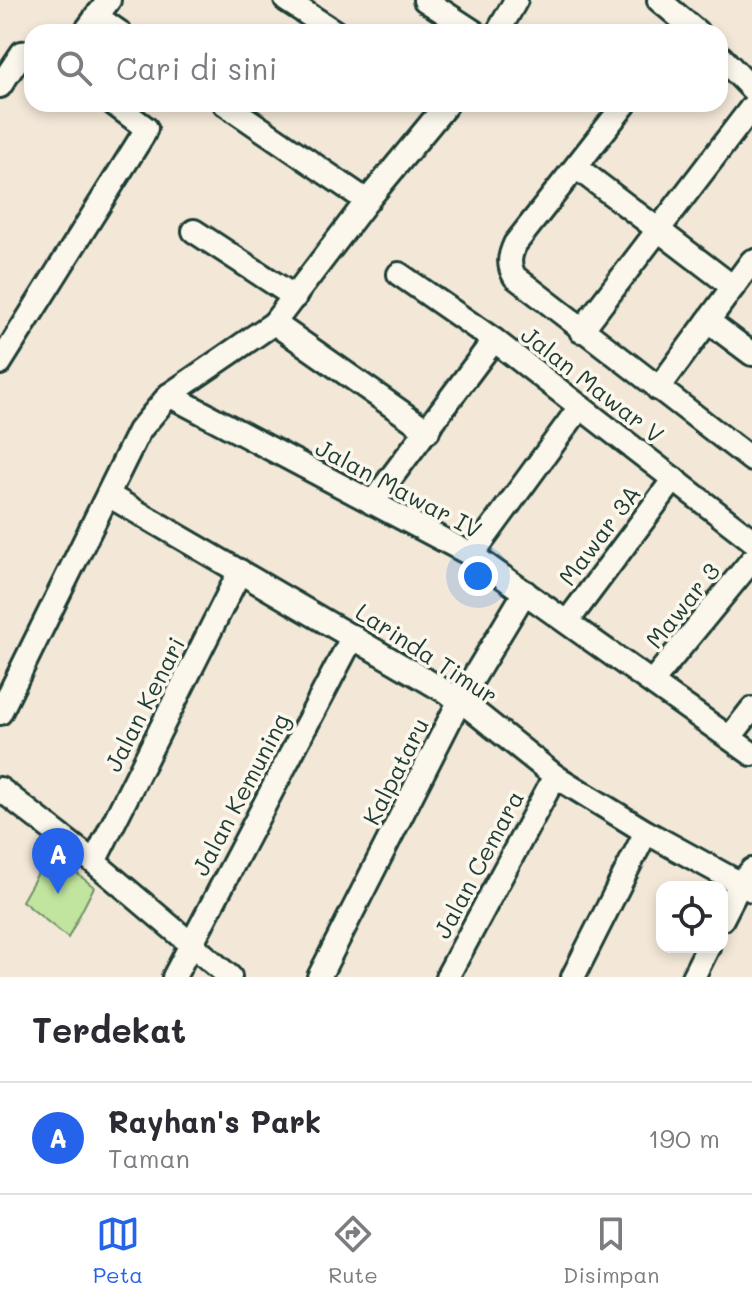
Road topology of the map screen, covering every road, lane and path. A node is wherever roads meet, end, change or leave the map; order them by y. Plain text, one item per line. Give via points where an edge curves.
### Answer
1 (286, 0) edge
2 (425, 0) edge
3 (516, 0) edge
4 (659, 0) edge
5 (323, 24) edge
6 (462, 24) edge
7 (502, 24) edge
8 (683, 24) edge
9 (24, 53) edge
10 (728, 64) edge
11 (0, 86) edge
12 (752, 89) edge
13 (752, 107) edge
14 (125, 112) edge
15 (237, 112) edge
16 (440, 112) edge
17 (619, 112) edge
18 (576, 167) junction
19 (367, 201) junction
20 (659, 230) junction
21 (194, 231) dead end
22 (752, 261) edge
23 (399, 274) dead end
24 (733, 287) junction
25 (295, 297) junction
26 (708, 321) junction
27 (274, 323) junction
28 (581, 331) junction
29 (494, 340) junction
30 (752, 354) edge
31 (0, 363) edge
32 (658, 389) junction
33 (169, 395) junction
34 (580, 407) junction
35 (428, 431) junction
36 (752, 460) edge
37 (674, 479) junction
38 (108, 495) junction
39 (372, 503) junction
40 (752, 540) edge
41 (472, 555) junction
42 (752, 560) edge
43 (240, 571) junction
44 (525, 592) junction
45 (567, 622) junction
46 (353, 636) junction
47 (652, 682) junction
48 (460, 700) junction
49 (752, 709) edge
50 (0, 713) edge
51 (730, 737) junction
52 (752, 754) edge
53 (555, 776) junction
54 (0, 789) edge
55 (646, 832) junction
56 (94, 862) junction
57 (748, 881) edge
58 (728, 910) edge
59 (191, 944) junction
60 (705, 953) edge
61 (174, 977) edge
62 (230, 977) edge
63 (319, 977) edge
64 (447, 977) edge
65 (573, 977) edge
66 (693, 977) edge

1 - 5 street
2 - 6 street
3 - 7 street
4 - 8 street
9 - 11 street
10 - 12 street
13 - 20 street
14 - 31 street via 146,128
15 - 19 street
16 - 19 street
17 - 18 street
18 - 20 street
18 - 28 street via 509,256 515,277
19 - 25 street
20 - 24 street
20 - 28 street
21 - 25 street
22 - 24 street
23 - 29 street, Jalan Mawar V
24 - 26 street
25 - 27 street
26 - 30 street
26 - 32 street
27 - 33 street
27 - 35 street
28 - 32 street
29 - 34 street, Jalan Mawar V
29 - 35 street
32 - 36 street
33 - 38 street via 139,431
33 - 39 street, Jalan Mawar IV
34 - 37 street, Jalan Mawar V
34 - 41 street
35 - 39 street
37 - 40 street, Jalan Mawar V
37 - 45 street, Mawar 3A
38 - 43 street, Larinda Timur
38 - 50 street
39 - 41 street, Jalan Mawar IV
41 - 44 street, Jalan Mawar IV
42 - 47 street, Mawar 3
43 - 46 street, Larinda Timur
43 - 56 street, Jalan Kenari
44 - 45 street, Jalan Mawar IV
44 - 48 street, Kalpataru
45 - 47 street, Jalan Mawar IV
46 - 48 street, Larinda Timur
46 - 59 street, Jalan Kemuning
47 - 51 street, Jalan Mawar IV
48 - 53 street, Larinda Timur
48 - 63 street, Kalpataru
49 - 51 street
51 - 52 street, Jalan Mawar IV
53 - 55 street, Larinda Timur
53 - 64 street, Jalan Cemara
54 - 56 street
55 - 57 street, Larinda Timur
55 - 65 street
56 - 59 street
57 - 58 street
59 - 61 street, Jalan Kemuning
59 - 62 street
60 - 66 street

